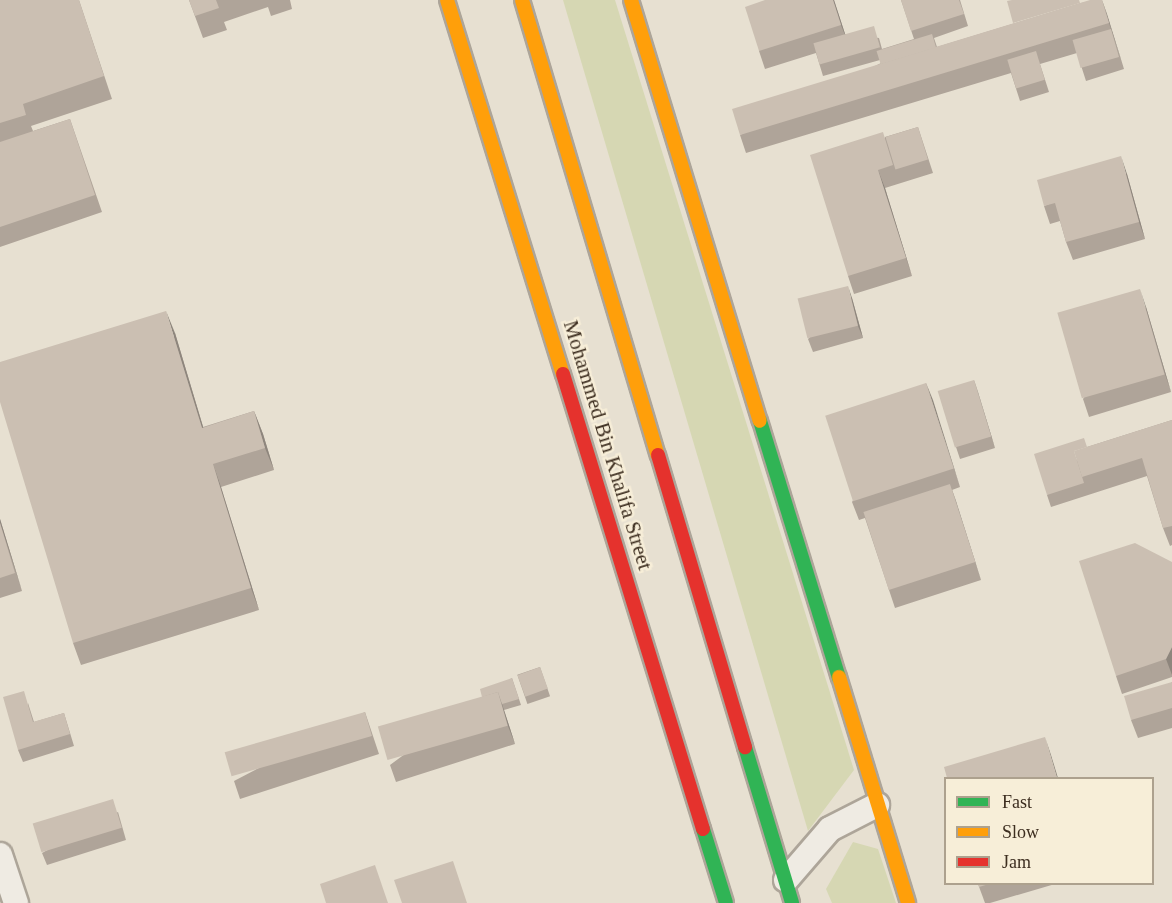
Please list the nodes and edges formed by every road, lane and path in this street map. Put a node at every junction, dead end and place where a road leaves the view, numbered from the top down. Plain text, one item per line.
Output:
1 (447, 0) edge
2 (522, 0) edge
3 (631, 0) edge
4 (877, 805) junction
5 (0, 855) edge
6 (789, 892) edge
7 (16, 903) edge
8 (726, 903) edge
9 (908, 903) edge

1 - 8 main road, Mohammed Bin Khalifa Street
2 - 6 main road
3 - 4 main road
4 - 6 street
4 - 9 main road
5 - 7 street

